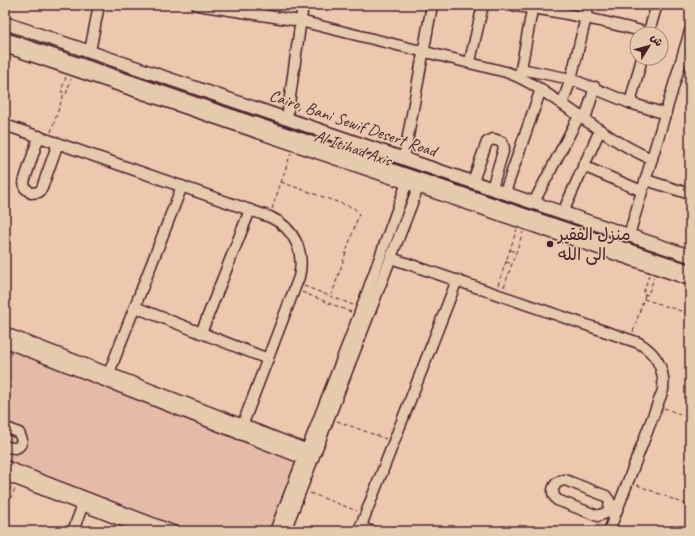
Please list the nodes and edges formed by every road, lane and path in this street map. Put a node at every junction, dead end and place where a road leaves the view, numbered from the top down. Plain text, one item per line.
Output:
1 (99, 5) edge
2 (197, 5) edge
3 (303, 5) edge
4 (432, 5) edge
5 (483, 5) edge
6 (507, 5) edge
7 (589, 5) edge
8 (657, 5) edge
9 (533, 6) edge
10 (223, 7) edge
11 (585, 17) junction
12 (300, 21) junction
13 (5, 22) edge
14 (651, 26) edge
15 (629, 28) edge
16 (690, 31) edge
17 (5, 38) edge
18 (5, 47) edge
19 (90, 52) junction
20 (424, 53) junction
21 (470, 61) junction
22 (640, 66) edge
23 (71, 70) junction
24 (520, 73) junction
25 (571, 79) junction
26 (595, 88) junction
27 (541, 89) junction
28 (64, 93) junction
29 (630, 103) junction
30 (562, 104) junction
31 (666, 114) junction
32 (287, 118) junction
33 (582, 118) junction
34 (5, 124) edge
35 (600, 130) junction
36 (48, 140) junction
37 (294, 145) junction
38 (652, 159) junction
39 (409, 160) junction
40 (427, 166) junction
41 (583, 166) junction
42 (409, 179) junction
43 (646, 180) junction
44 (473, 181) junction
45 (281, 182) junction
46 (420, 183) junction
47 (182, 186) junction
48 (492, 188) junction
49 (642, 191) junction
50 (505, 192) junction
51 (690, 194) edge
52 (534, 202) junction
53 (250, 210) junction
54 (563, 212) junction
55 (270, 217) junction
56 (523, 223) junction
57 (629, 236) junction
58 (510, 250) junction
59 (516, 252) junction
60 (690, 256) edge
61 (391, 258) junction
62 (506, 262) junction
63 (512, 264) junction
64 (654, 268) junction
65 (690, 270) edge
66 (457, 280) junction
67 (690, 280) edge
68 (296, 286) junction
69 (498, 294) junction
70 (645, 295) junction
71 (331, 297) junction
72 (644, 299) junction
73 (134, 307) junction
74 (360, 312) junction
75 (690, 314) edge
76 (5, 333) edge
77 (202, 333) junction
78 (630, 340) junction
79 (5, 342) edge
80 (268, 359) junction
81 (107, 377) junction
82 (658, 406) junction
83 (329, 418) junction
84 (690, 418) edge
85 (5, 427) edge
86 (241, 429) junction
87 (393, 442) junction
88 (5, 446) edge
89 (309, 456) junction
90 (5, 466) edge
91 (13, 478) edge
92 (629, 482) junction
93 (301, 490) junction
94 (7, 501) junction
95 (84, 501) junction
96 (690, 506) edge
97 (5, 507) edge
98 (613, 511) junction
99 (365, 514) junction
100 (147, 528) edge
101 (359, 529) edge
102 (73, 531) edge
103 (173, 531) edge
104 (275, 531) edge
105 (285, 531) edge
106 (371, 531) edge
107 (609, 531) edge

1 - 19 street
2 - 10 street
3 - 12 street
4 - 20 street
5 - 21 street
6 - 9 street
7 - 11 street
8 - 14 street
9 - 11 street
9 - 24 street
10 - 12 street
11 - 15 street
11 - 25 street
12 - 20 street
12 - 32 street
13 - 19 main road, Cairo, Bani Sewif Desert Road
16 - 31 street
17 - 42 street, Al Itihad Axis
18 - 23 street, Al Itihad Axis
19 - 32 main road, Cairo, Bani Sewif Desert Road
20 - 21 street
20 - 39 street
21 - 24 street
22 - 29 street
23 - 28 path
23 - 28 path
23 - 37 street, Al Itihad Axis
24 - 25 street
24 - 27 street
25 - 26 street
25 - 30 street
26 - 29 street
26 - 33 street
27 - 30 street
27 - 50 street
28 - 36 path
29 - 31 street
30 - 33 street
31 - 38 street
32 - 39 main road, Cairo, Bani Sewif Desert Road
33 - 35 street
33 - 52 street
34 - 36 street
35 - 38 street
35 - 41 street
36 - 47 street
37 - 42 street, Al Itihad Axis
37 - 45 path
38 - 43 street
39 - 40 main road, Cairo, Bani Sewif Desert Road
39 - 42 street
40 - 44 main road, Cairo, Bani Sewif Desert Road
40 - 46 street
41 - 49 street
41 - 54 street
42 - 46 street, Al Itihad Axis
42 - 74 street
43 - 49 street
43 - 51 street
44 - 48 main road, Cairo, Bani Sewif Desert Road
44 - 48 street
45 - 55 path
45 - 71 path
46 - 56 street, Al Itihad Axis
46 - 61 street
46 - 65 street, Al Itihad Axis
47 - 53 street
47 - 73 street
48 - 50 main road, Cairo, Bani Sewif Desert Road
49 - 57 street
50 - 52 main road, Cairo, Bani Sewif Desert Road
52 - 54 main road, Cairo, Bani Sewif Desert Road
53 - 55 street
53 - 77 street
54 - 57 main road, Cairo, Bani Sewif Desert Road
55 - 68 street
56 - 58 path
56 - 59 path
56 - 64 street, Al Itihad Axis
57 - 60 main road, Cairo, Bani Sewif Desert Road
58 - 59 path
58 - 62 path
59 - 63 path
61 - 66 street
61 - 83 street
62 - 63 path
62 - 69 path
63 - 69 path
64 - 67 street, Al Itihad Axis
64 - 70 path
64 - 70 path
66 - 69 street
66 - 87 street
68 - 71 path
68 - 74 path
68 - 80 street
69 - 78 street
70 - 72 path
71 - 74 path
72 - 75 path
72 - 78 path
73 - 77 street
73 - 81 street
74 - 89 street
76 - 81 street
77 - 80 street
78 - 82 street
79 - 81 street
80 - 86 street
81 - 86 street
82 - 84 path
82 - 92 street
83 - 87 path
83 - 89 street
85 - 88 street
86 - 89 street
87 - 99 street
89 - 93 street
89 - 104 street
90 - 95 street
91 - 94 path
91 - 94 path
91 - 95 street
92 - 96 path
92 - 98 street
93 - 99 path
93 - 105 street
94 - 97 path
95 - 100 street
95 - 102 street
98 - 98 street
98 - 107 street
99 - 101 street
100 - 103 street
101 - 106 street

